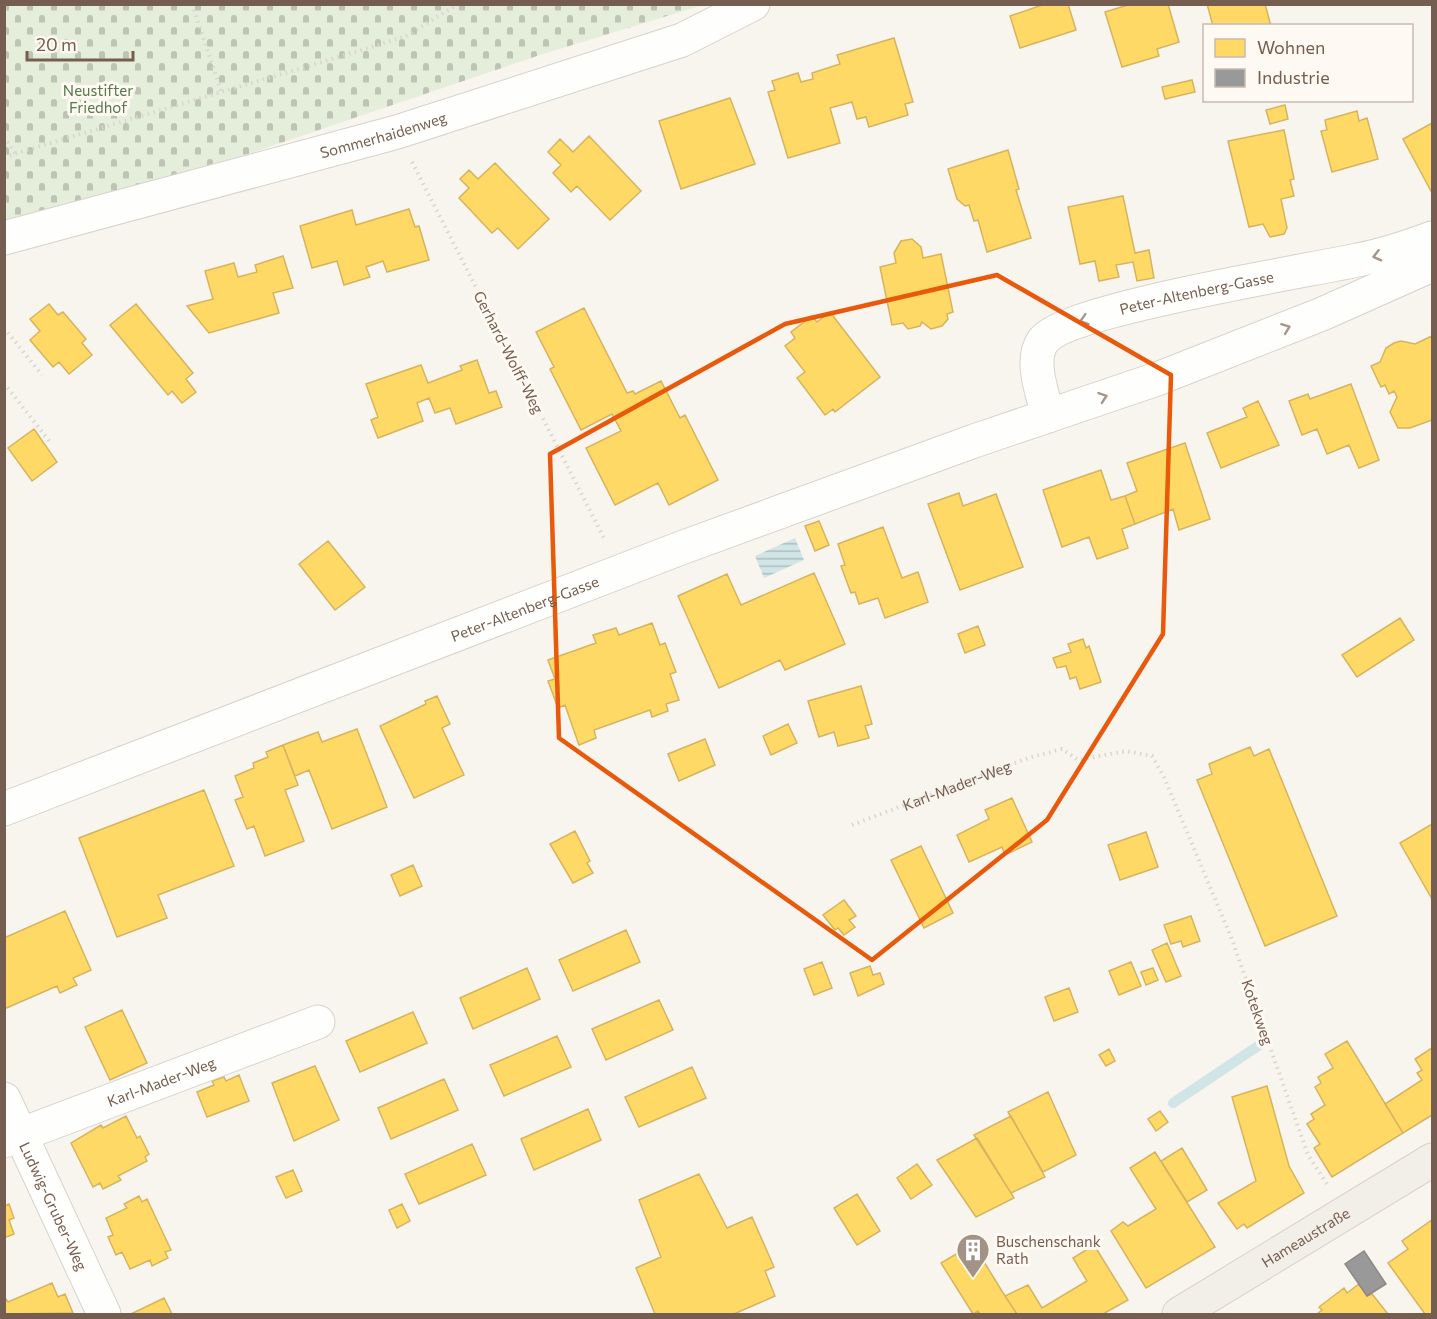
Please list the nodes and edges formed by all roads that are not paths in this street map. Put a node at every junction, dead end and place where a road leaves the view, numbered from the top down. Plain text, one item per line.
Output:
1 (753, 4) edge
2 (4, 238) edge
3 (1432, 238) edge
4 (1432, 265) edge
5 (1048, 416) junction
6 (4, 809) edge
7 (318, 1022) dead end
8 (4, 1099) edge
9 (13, 1138) edge
10 (1432, 1160) edge
11 (104, 1314) edge
12 (1179, 1314) edge

1 - 2 street, Sommerhaidenweg
3 -> 5 street, Peter-Altenberg-Gasse
5 -> 4 street, Peter-Altenberg-Gasse
5 - 6 street, Peter-Altenberg-Gasse
7 - 9 street, Karl-Mader-Weg
8 - 9 street, Ludwig-Gruber-Weg
9 - 11 street, Ludwig-Gruber-Weg
10 - 12 main road, Hameaustraße

